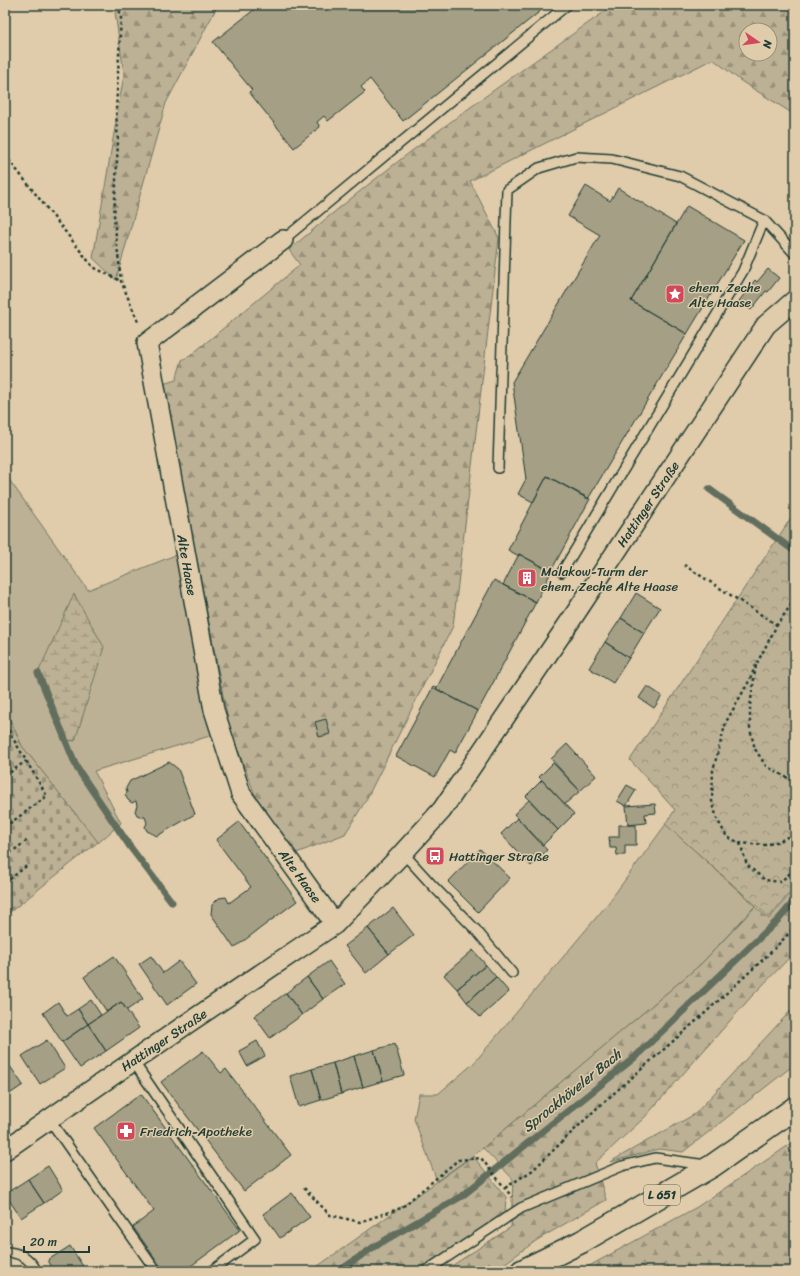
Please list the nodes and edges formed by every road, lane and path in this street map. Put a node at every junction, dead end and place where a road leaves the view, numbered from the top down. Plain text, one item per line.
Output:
1 (118, 5) edge
2 (567, 5) edge
3 (5, 156) edge
4 (764, 220) junction
5 (283, 240) joint
6 (795, 254) edge
7 (121, 281) junction
8 (795, 300) edge
9 (147, 344) junction
10 (498, 468) dead end
11 (684, 565) dead end
12 (562, 572) dead end
13 (795, 599) edge
14 (777, 625) junction
15 (756, 665) junction
16 (5, 725) edge
17 (6, 731) edge
18 (26, 760) junction
19 (5, 776) edge
20 (795, 782) edge
21 (5, 827) edge
22 (795, 831) edge
23 (29, 839) dead end
24 (740, 843) junction
25 (403, 853) junction
26 (5, 857) edge
27 (30, 864) dead end
28 (795, 869) edge
29 (5, 883) edge
30 (335, 924) junction
31 (795, 926) edge
32 (512, 973) dead end
33 (133, 1061) junction
34 (795, 1108) edge
35 (49, 1119) junction
36 (5, 1150) edge
37 (712, 1166) junction
38 (500, 1181) dead end
39 (304, 1188) dead end
40 (505, 1188) dead end
41 (5, 1254) edge
42 (37, 1271) edge
43 (156, 1271) edge
44 (212, 1271) edge
45 (426, 1271) edge
46 (522, 1271) edge

1 - 7 path
2 - 5 lane
3 - 7 path
4 - 6 lane
4 - 10 lane
4 - 12 lane
5 - 9 street
7 - 9 path
8 - 25 street, Hattinger Straße
9 - 30 street, Alte Haase
11 - 14 path
13 - 14 path
14 - 15 path
15 - 20 path
15 - 24 path
16 - 17 path
17 - 18 path
18 - 19 path
18 - 21 path
22 - 24 path
23 - 26 path
24 - 28 path
25 - 30 street, Hattinger Straße
25 - 32 lane
27 - 29 path
30 - 33 street, Hattinger Straße
31 - 40 path
33 - 35 street, Hattinger Straße
33 - 44 lane
34 - 37 main road, L 651
35 - 36 street, Hattinger Straße
35 - 43 lane
37 - 45 lane
37 - 46 main road, L 651
38 - 39 path
41 - 42 lane

